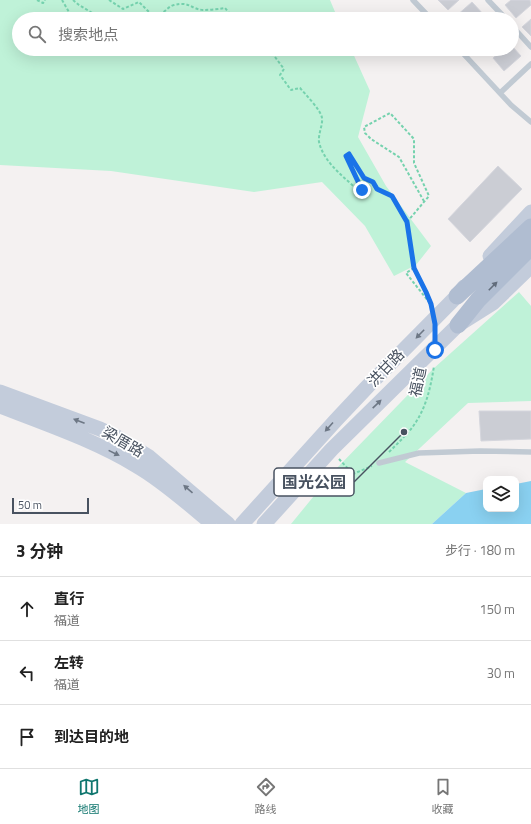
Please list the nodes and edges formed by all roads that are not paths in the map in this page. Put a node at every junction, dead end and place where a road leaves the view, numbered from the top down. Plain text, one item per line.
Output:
1 (413, 0) edge
2 (488, 0) edge
3 (424, 12) edge
4 (499, 12) edge
5 (519, 34) edge
6 (531, 47) edge
7 (466, 56) edge
8 (531, 64) edge
9 (500, 93) junction
10 (531, 122) edge
11 (531, 212) edge
12 (531, 227) edge
13 (531, 247) edge
14 (531, 266) edge
15 (457, 296) junction
16 (458, 325) junction
17 (0, 392) edge
18 (0, 406) edge
19 (531, 452) edge
20 (379, 463) road end
21 (212, 524) edge
22 (228, 524) edge
23 (242, 524) edge
24 (264, 524) edge

1 - 3 lane
2 - 4 lane
5 - 6 lane
7 - 9 lane
8 - 9 lane
9 - 10 lane
11 - 15 main road, 洪甘路
12 - 15 main road
16 -> 13 main road
14 - 16 main road, 洪甘路
15 -> 23 main road, 洪甘路
24 -> 16 main road, 洪甘路
22 -> 17 main road, 梁厝路
18 -> 21 main road, 梁厝路
19 - 20 lane

